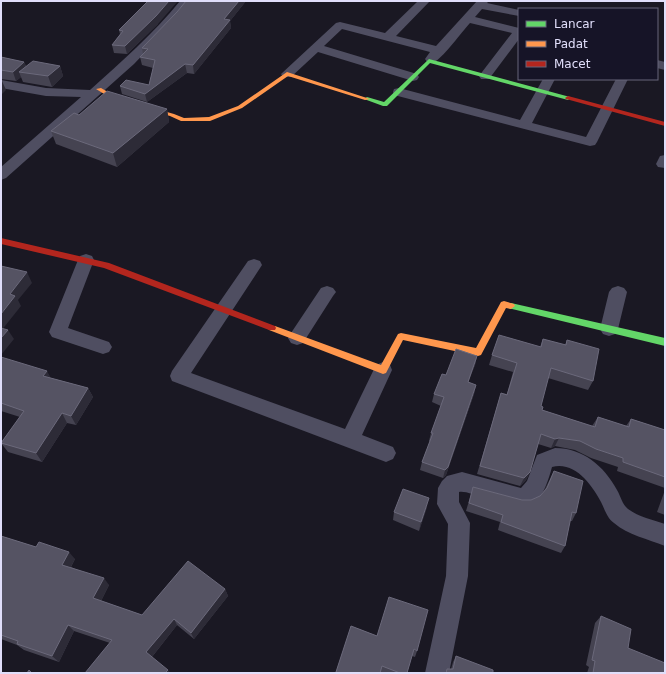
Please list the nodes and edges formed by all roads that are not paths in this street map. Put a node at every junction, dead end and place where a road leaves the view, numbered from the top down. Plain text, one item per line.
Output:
1 (186, 1) edge
2 (424, 1) edge
3 (482, 3) edge
4 (518, 13) edge
5 (468, 19) junction
6 (518, 31) edge
7 (518, 32) edge
8 (388, 37) junction
9 (316, 48) junction
10 (439, 50) junction
11 (429, 61) junction
12 (287, 74) junction
13 (485, 76) junction
14 (413, 77) junction
15 (548, 80) edge
16 (621, 80) edge
17 (1, 84) edge
18 (541, 91) junction
19 (97, 92) junction
20 (399, 92) junction
21 (607, 108) junction
22 (665, 124) edge
23 (524, 125) junction
24 (665, 159) edge
25 (665, 164) edge
26 (1, 175) edge
27 (1, 241) edge
28 (86, 260) junction
29 (254, 265) dead end
30 (327, 292) dead end
31 (618, 292) dead end
32 (224, 310) junction
33 (609, 329) junction
34 (297, 338) junction
35 (665, 342) edge
36 (103, 347) dead end
37 (383, 370) junction
38 (350, 440) junction
39 (386, 453) dead end
40 (665, 535) edge
41 (437, 673) edge

1 - 19 street
2 - 8 street
3 - 4 street
3 - 5 street
5 - 6 street
5 - 10 street
7 - 13 street
8 - 9 street
8 - 10 street
9 - 12 street
9 - 14 street
10 - 11 street
11 - 13 street
11 - 14 street
12 - 19 street
12 - 20 street
13 - 18 street
14 - 20 street
15 - 18 street
16 - 21 street
17 - 19 street
18 - 21 street
18 - 23 street
19 - 26 street
20 - 23 street
21 - 22 street
21 - 23 street
24 - 25 street
27 - 28 street
28 - 32 street
28 - 36 street
29 - 32 street
30 - 34 street
31 - 33 street
32 - 34 street
32 - 38 street
33 - 35 street
33 - 37 street
34 - 37 street
37 - 38 street
38 - 39 street
40 - 41 street

